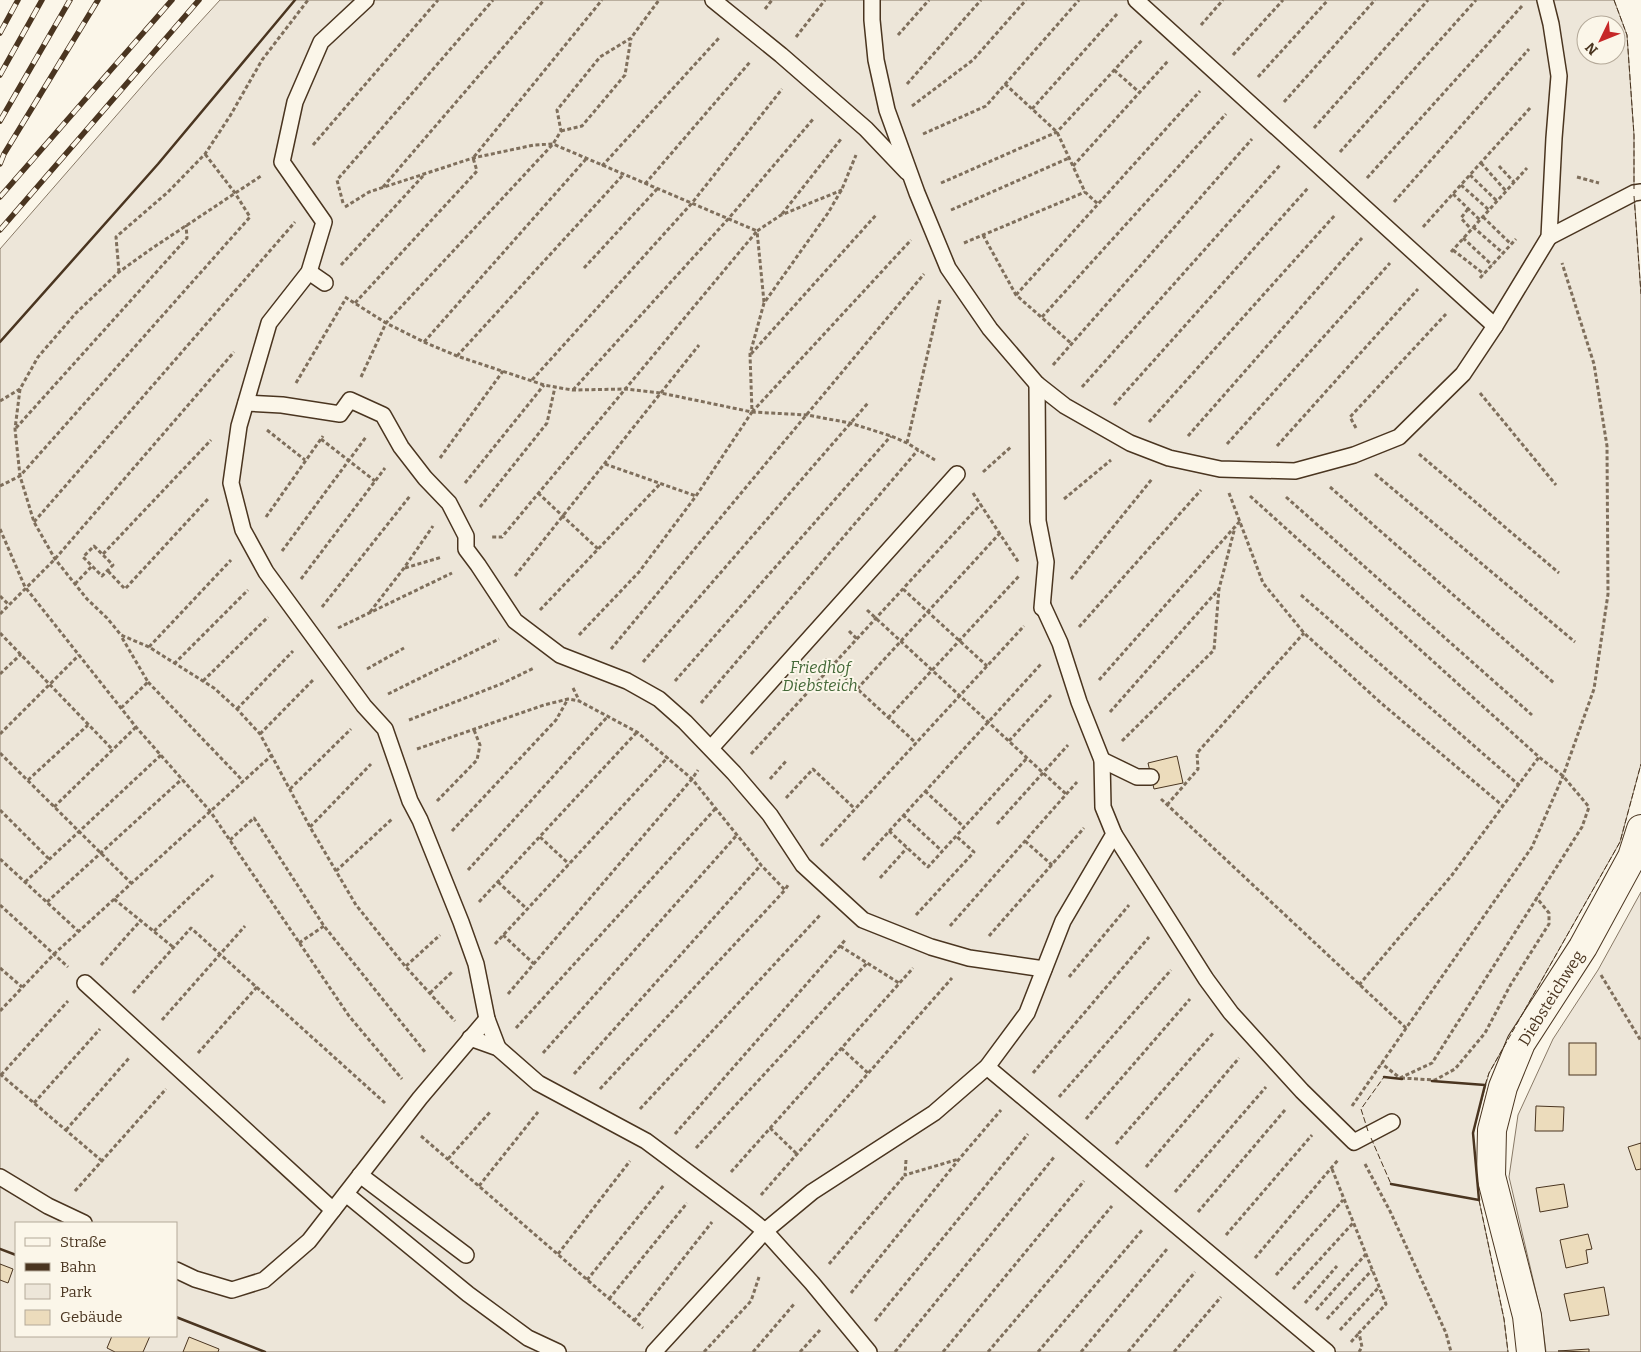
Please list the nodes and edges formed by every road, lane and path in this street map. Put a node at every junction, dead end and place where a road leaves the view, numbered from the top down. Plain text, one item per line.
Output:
1 (308, 0) edge
2 (366, 0) edge
3 (438, 0) edge
4 (493, 0) edge
5 (544, 0) edge
6 (602, 0) edge
7 (659, 0) edge
8 (712, 0) edge
9 (825, 0) edge
10 (872, 0) edge
11 (929, 0) edge
12 (981, 0) edge
13 (1026, 0) edge
14 (1079, 0) edge
15 (1223, 0) edge
16 (1283, 0) edge
17 (1328, 0) edge
18 (1374, 0) edge
19 (1428, 0) edge
20 (1476, 0) edge
21 (1527, 0) edge
22 (1545, 0) edge
23 (1130, 4) edge
24 (737, 19) junction
25 (1159, 21) junction
26 (1551, 24) junction
27 (632, 38) junction
28 (767, 43) junction
29 (1184, 43) junction
30 (781, 54) junction
31 (876, 60) junction
32 (798, 69) junction
33 (1114, 70) junction
34 (1217, 73) junction
35 (1559, 76) junction
36 (909, 82) dead end
37 (1005, 84) junction
38 (1139, 92) junction
39 (1242, 96) junction
40 (830, 99) junction
41 (1032, 109) junction
42 (1269, 120) junction
43 (892, 122) junction
44 (861, 125) junction
45 (561, 131) junction
46 (1057, 132) junction
47 (1554, 138) junction
48 (553, 144) junction
49 (900, 144) junction
50 (1298, 146) junction
51 (205, 154) junction
52 (473, 158) junction
53 (1069, 158) junction
54 (586, 159) junction
55 (1480, 163) junction
56 (602, 166) junction
57 (1073, 166) junction
58 (1499, 166) dead end
59 (286, 167) junction
60 (1324, 170) junction
61 (1552, 170) junction
62 (424, 175) junction
63 (623, 175) junction
64 (1470, 175) junction
65 (1514, 182) junction
66 (645, 184) junction
67 (1461, 185) junction
68 (915, 186) junction
69 (383, 188) junction
70 (657, 189) junction
71 (842, 189) junction
72 (1506, 190) junction
73 (235, 192) junction
74 (1085, 192) junction
75 (1637, 192) edge
76 (1453, 194) junction
77 (1352, 196) junction
78 (1497, 201) junction
79 (311, 203) junction
80 (692, 203) junction
81 (1098, 204) junction
82 (1468, 209) junction
83 (1489, 210) junction
84 (781, 215) junction
85 (876, 215) dead end
86 (729, 218) junction
87 (1481, 218) junction
88 (928, 220) junction
89 (1378, 220) junction
90 (186, 225) junction
91 (1472, 228) junction
92 (757, 231) junction
93 (983, 235) junction
94 (1549, 237) junction
95 (1464, 238) junction
96 (1511, 244) dead end
97 (1407, 245) junction
98 (1453, 250) junction
99 (942, 253) junction
100 (1503, 253) dead end
101 (1492, 265) dead end
102 (584, 268) dead end
103 (948, 268) junction
104 (1434, 270) junction
105 (118, 272) junction
106 (309, 272) junction
107 (1484, 274) dead end
108 (325, 283) junction
109 (1016, 294) junction
110 (355, 303) junction
111 (764, 303) junction
112 (1042, 317) junction
113 (269, 323) junction
114 (386, 323) junction
115 (1495, 326) junction
116 (424, 342) junction
117 (1072, 344) junction
118 (699, 345) dead end
119 (750, 354) junction
120 (457, 356) junction
121 (502, 371) junction
122 (1463, 374) junction
123 (532, 381) junction
124 (1036, 384) junction
125 (544, 385) junction
126 (555, 387) junction
127 (20, 389) junction
128 (625, 389) junction
129 (572, 390) junction
130 (661, 393) junction
131 (350, 400) junction
132 (0, 401) edge
133 (246, 403) junction
134 (868, 403) dead end
135 (1065, 406) junction
136 (752, 412) junction
137 (340, 414) junction
138 (383, 415) junction
139 (807, 415) junction
140 (850, 423) junction
141 (1037, 424) junction
142 (1096, 424) junction
143 (15, 429) junction
144 (266, 430) dead end
145 (891, 436) junction
146 (1399, 437) junction
147 (212, 439) dead end
148 (321, 439) junction
149 (907, 443) junction
150 (1130, 444) junction
151 (401, 447) junction
152 (918, 450) junction
153 (1354, 455) junction
154 (1169, 458) junction
155 (306, 460) junction
156 (348, 460) junction
157 (604, 464) junction
158 (1307, 467) junction
159 (1220, 469) junction
160 (1255, 470) junction
161 (233, 472) junction
162 (957, 474) junction
163 (20, 476) junction
164 (425, 478) junction
165 (376, 481) junction
166 (1556, 485) dead end
167 (0, 486) edge
168 (538, 493) junction
169 (696, 496) junction
170 (449, 503) junction
171 (981, 504) junction
172 (563, 516) junction
173 (1038, 521) junction
174 (34, 522) junction
175 (1240, 522) junction
176 (1234, 527) junction
177 (463, 528) junction
178 (0, 529) edge
179 (1000, 533) junction
180 (502, 537) dead end
181 (249, 541) junction
182 (598, 549) dead end
183 (466, 550) junction
184 (103, 554) junction
185 (55, 559) junction
186 (476, 562) junction
187 (227, 564) dead end
188 (92, 566) junction
189 (404, 568) junction
190 (108, 570) junction
191 (266, 572) junction
192 (1559, 573) dead end
193 (75, 584) junction
194 (25, 587) junction
195 (903, 589) junction
196 (1219, 589) junction
197 (849, 594) junction
198 (1301, 595) dead end
199 (0, 596) edge
200 (242, 596) dead end
201 (499, 596) junction
202 (285, 600) junction
203 (9, 605) junction
204 (1043, 608) junction
205 (370, 612) junction
206 (928, 612) junction
207 (0, 614) edge
208 (876, 618) junction
209 (0, 633) edge
210 (311, 633) junction
211 (1304, 633) junction
212 (120, 635) junction
213 (901, 641) junction
214 (959, 641) junction
215 (806, 642) junction
216 (1575, 642) dead end
217 (1060, 645) junction
218 (149, 648) junction
219 (404, 648) dead end
220 (21, 654) junction
221 (78, 655) junction
222 (560, 655) junction
223 (332, 661) junction
224 (174, 664) junction
225 (832, 666) junction
226 (986, 666) junction
227 (595, 668) junction
228 (932, 670) junction
229 (0, 674) edge
230 (1070, 674) junction
231 (346, 680) junction
232 (627, 681) junction
233 (148, 682) junction
234 (203, 682) junction
235 (1554, 683) dead end
236 (49, 684) junction
237 (857, 689) junction
238 (960, 696) junction
239 (568, 699) junction
240 (659, 699) junction
241 (1079, 702) junction
242 (121, 708) junction
243 (237, 708) junction
244 (369, 710) junction
245 (1532, 715) dead end
246 (608, 716) junction
247 (888, 718) junction
248 (685, 722) junction
249 (988, 722) junction
250 (88, 725) junction
251 (136, 727) junction
252 (1089, 728) junction
253 (385, 729) junction
254 (474, 729) junction
255 (637, 732) junction
256 (0, 734) edge
257 (260, 734) junction
258 (1009, 741) junction
259 (916, 743) junction
260 (711, 748) junction
261 (113, 750) junction
262 (393, 751) junction
263 (0, 753) edge
264 (272, 755) junction
265 (161, 756) junction
266 (668, 757) junction
267 (1539, 757) junction
268 (1027, 758) junction
269 (1102, 758) junction
270 (734, 773) junction
271 (1043, 773) junction
272 (1563, 776) junction
273 (1144, 777) joint
274 (182, 779) junction
275 (692, 779) junction
276 (28, 780) junction
277 (243, 781) junction
278 (1519, 784) junction
279 (290, 789) junction
280 (925, 791) junction
281 (1066, 794) junction
282 (410, 801) junction
283 (1167, 804) junction
284 (1503, 806) junction
285 (54, 807) junction
286 (1103, 807) junction
287 (716, 808) junction
288 (855, 809) junction
289 (0, 810) edge
290 (210, 811) junction
291 (770, 815) junction
292 (903, 815) junction
293 (420, 820) junction
294 (997, 824) dead end
295 (310, 827) junction
296 (964, 827) junction
297 (1641, 829) edge
298 (79, 831) junction
299 (889, 831) junction
300 (1114, 834) junction
301 (737, 835) junction
302 (956, 836) junction
303 (540, 837) junction
304 (230, 840) junction
305 (1025, 841) junction
306 (907, 848) junction
307 (433, 851) junction
308 (942, 851) junction
309 (101, 853) junction
310 (0, 859) edge
311 (49, 859) junction
312 (863, 860) dead end
313 (569, 864) junction
314 (761, 865) junction
315 (803, 865) junction
316 (1052, 865) junction
317 (336, 871) junction
318 (212, 875) dead end
319 (880, 878) dead end
320 (25, 882) junction
321 (498, 882) junction
322 (131, 883) junction
323 (785, 890) junction
324 (449, 891) junction
325 (836, 897) junction
326 (1536, 897) junction
327 (114, 899) junction
328 (47, 902) junction
329 (1131, 902) dead end
330 (0, 905) edge
331 (527, 909) junction
332 (460, 920) junction
333 (863, 920) junction
334 (324, 926) junction
335 (191, 928) dead end
336 (1155, 930) dead end
337 (154, 931) junction
338 (78, 932) junction
339 (898, 934) junction
340 (503, 935) junction
341 (299, 944) junction
342 (840, 946) junction
343 (931, 947) junction
344 (1583, 947) junction
345 (174, 948) dead end
346 (54, 954) junction
347 (970, 958) junction
348 (867, 963) junction
349 (476, 964) junction
350 (534, 964) junction
351 (406, 966) junction
352 (0, 968) edge
353 (1044, 969) junction
354 (1172, 969) dead end
355 (84, 983) joint
356 (899, 983) junction
357 (1359, 984) junction
358 (22, 987) junction
359 (257, 988) junction
360 (1192, 996) dead end
361 (0, 1011) edge
362 (488, 1019) junction
363 (1406, 1028) junction
364 (1215, 1031) dead end
365 (470, 1038) junction
366 (1641, 1041) edge
367 (498, 1048) junction
368 (841, 1048) junction
369 (1381, 1063) junction
370 (987, 1067) junction
371 (182, 1071) junction
372 (441, 1072) junction
373 (525, 1072) junction
374 (868, 1073) junction
375 (0, 1074) edge
376 (1400, 1078) junction
377 (555, 1092) junction
378 (1016, 1092) junction
379 (420, 1098) junction
380 (583, 1108) junction
381 (490, 1112) dead end
382 (1043, 1115) junction
383 (404, 1120) junction
384 (1392, 1122) dead end
385 (1337, 1127) junction
386 (623, 1128) junction
387 (770, 1128) junction
388 (906, 1131) junction
389 (1070, 1137) junction
390 (646, 1141) junction
391 (1354, 1142) junction
392 (660, 1151) junction
393 (797, 1154) junction
394 (960, 1158) junction
395 (448, 1159) junction
396 (102, 1160) junction
397 (1100, 1162) junction
398 (680, 1166) junction
399 (1332, 1169) junction
400 (360, 1175) junction
401 (905, 1175) junction
402 (0, 1177) edge
403 (479, 1186) junction
404 (709, 1188) junction
405 (346, 1194) junction
406 (1344, 1200) junction
407 (728, 1202) junction
408 (58, 1210) junction
409 (333, 1210) junction
410 (744, 1214) junction
411 (82, 1222) edge
412 (1353, 1224) junction
413 (765, 1231) junction
414 (781, 1248) junction
415 (558, 1254) junction
416 (1366, 1254) junction
417 (466, 1255) dead end
418 (1337, 1266) dead end
419 (1372, 1270) junction
420 (178, 1271) edge
421 (1238, 1278) junction
422 (587, 1280) junction
423 (812, 1283) junction
424 (1379, 1287) junction
425 (1258, 1294) junction
426 (609, 1299) junction
427 (1275, 1308) junction
428 (836, 1312) junction
429 (634, 1320) junction
430 (1299, 1329) junction
431 (864, 1346) edge
432 (658, 1348) edge
433 (1325, 1350) edge
434 (558, 1352) edge
435 (704, 1352) edge
436 (753, 1352) edge
437 (895, 1352) edge
438 (943, 1352) edge
439 (1174, 1352) edge
440 (1359, 1352) edge
441 (1452, 1352) edge
442 (1531, 1352) edge

1 - 51 path
2 - 59 lane
3 - 59 path
4 - 69 path
5 - 69 path
6 - 52 path
7 - 27 path
8 - 24 lane
9 - 30 path
10 - 31 lane
11 - 31 path
12 - 36 path
13 - 43 path
14 - 37 path
15 - 29 path
16 - 34 path
17 - 39 path
18 - 42 path
19 - 50 path
20 - 60 path
21 - 77 path
22 - 26 lane
23 - 25 lane
23 - 41 path
24 - 28 lane
24 - 56 path
25 - 29 lane
25 - 33 path
26 - 35 lane
26 - 89 path
27 - 45 path
27 - 45 path
28 - 30 lane
28 - 66 path
29 - 34 lane
29 - 38 path
30 - 32 lane
31 - 43 lane
32 - 40 lane
32 - 80 path
33 - 38 path
33 - 46 path
34 - 39 lane
34 - 81 path
35 - 47 lane
35 - 55 path
37 - 41 path
37 - 49 path
38 - 57 path
39 - 42 lane
39 - 112 path
40 - 44 lane
40 - 86 path
41 - 46 path
42 - 50 lane
42 - 117 path
43 - 49 lane
44 - 68 lane
44 - 71 path
44 - 84 path
45 - 48 path
46 - 53 path
46 - 68 path
47 - 61 lane
47 - 65 path
48 - 52 path
48 - 54 path
48 - 114 path
49 - 68 lane
50 - 60 lane
50 - 135 path
51 - 73 path
51 - 105 path
52 - 62 path
52 - 110 path
53 - 57 path
53 - 88 path
54 - 56 path
54 - 116 path
55 - 64 path
55 - 72 path
56 - 63 path
57 - 74 path
58 - 65 path
59 - 73 path
59 - 79 lane
60 - 77 lane
60 - 142 path
61 - 75 path
61 - 94 lane
62 - 69 path
62 - 108 path
63 - 66 path
63 - 120 path
64 - 67 path
64 - 78 path
65 - 72 path
66 - 70 path
67 - 76 path
67 - 83 path
68 - 88 lane
70 - 80 path
70 - 102 path
71 - 84 path
71 - 111 path
72 - 78 path
73 - 90 path
73 - 163 path
74 - 81 path
74 - 93 path
75 - 94 lane
76 - 82 path
76 - 97 path
77 - 89 lane
77 - 150 path
78 - 83 path
79 - 106 lane
79 - 174 path
80 - 86 path
80 - 123 path
81 - 109 path
82 - 87 path
82 - 91 path
83 - 87 path
84 - 92 path
85 - 119 path
86 - 92 path
86 - 129 path
87 - 91 path
87 - 96 path
88 - 99 lane
88 - 136 path
89 - 97 lane
89 - 154 path
90 - 105 path
90 - 143 path
91 - 95 path
91 - 100 path
92 - 111 path
92 - 128 path
93 - 99 path
93 - 109 path
94 - 115 lane
94 - 272 path
95 - 98 path
95 - 101 path
97 - 104 lane
97 - 159 path
98 - 104 path
98 - 107 path
99 - 103 lane
99 - 139 path
103 - 124 lane
103 - 149 path
104 - 115 lane
104 - 160 path
105 - 127 path
106 - 108 lane
106 - 113 lane
108 - 110 path
109 - 112 path
110 - 114 path
111 - 119 path
112 - 117 path
113 - 133 lane
113 - 185 path
114 - 116 path
114 - 131 path
115 - 122 lane
116 - 120 path
117 - 124 path
118 - 130 path
119 - 136 path
120 - 121 path
121 - 123 path
121 - 164 path
122 - 146 lane
122 - 166 path
123 - 125 path
124 - 135 lane
124 - 141 lane
125 - 126 path
125 - 170 path
126 - 129 path
126 - 177 path
127 - 132 path
127 - 143 path
128 - 129 path
128 - 130 path
128 - 168 path
130 - 136 path
130 - 157 path
131 - 137 lane
131 - 138 lane
133 - 137 lane
133 - 161 lane
134 - 140 path
135 - 142 lane
136 - 139 path
136 - 169 path
137 - 148 path
138 - 151 lane
138 - 156 path
139 - 140 path
139 - 227 path
140 - 145 path
140 - 232 path
141 - 162 path
141 - 173 lane
142 - 150 lane
143 - 163 path
144 - 155 path
145 - 149 path
145 - 240 path
146 - 153 lane
146 - 192 path
147 - 184 path
148 - 155 path
148 - 156 path
149 - 152 path
150 - 154 lane
150 - 173 path
151 - 164 lane
151 - 165 path
152 - 162 path
152 - 248 path
153 - 158 lane
153 - 216 path
154 - 159 lane
154 - 204 path
155 - 181 path
156 - 165 path
156 - 191 path
157 - 169 path
157 - 172 path
158 - 160 lane
158 - 235 path
159 - 160 lane
159 - 175 path
159 - 217 path
159 - 267 path
160 - 245 path
161 - 181 lane
161 - 190 path
162 - 171 path
162 - 197 lane
163 - 167 path
163 - 174 path
164 - 170 lane
164 - 210 path
165 - 202 path
168 - 172 path
168 - 180 path
169 - 222 path
170 - 177 lane
170 - 189 path
171 - 179 path
171 - 195 path
172 - 182 path
172 - 201 path
173 - 204 lane
174 - 185 path
175 - 176 path
175 - 211 path
176 - 196 path
176 - 241 path
177 - 183 lane
178 - 194 path
179 - 206 path
179 - 214 path
181 - 191 lane
183 - 186 lane
183 - 189 path
184 - 188 path
184 - 190 path
185 - 193 path
185 - 194 path
186 - 201 lane
186 - 205 path
187 - 218 path
188 - 190 path
188 - 193 path
189 - 205 path
191 - 202 lane
193 - 212 path
194 - 203 path
194 - 221 path
195 - 206 path
195 - 208 path
196 - 252 path
196 - 269 path
197 - 208 path
197 - 215 lane
198 - 278 path
199 - 203 path
200 - 224 path
201 - 222 lane
202 - 210 lane
202 - 234 path
203 - 207 path
204 - 217 lane
204 - 226 path
205 - 210 path
206 - 213 path
206 - 214 path
208 - 213 path
208 - 225 path
209 - 220 path
210 - 223 lane
210 - 243 path
211 - 283 path
211 - 284 path
212 - 218 path
212 - 233 path
213 - 228 path
213 - 237 path
214 - 226 path
214 - 228 path
215 - 225 path
215 - 260 lane
217 - 230 lane
217 - 249 path
218 - 224 path
219 - 231 path
220 - 229 path
220 - 236 path
221 - 236 path
221 - 242 path
222 - 227 lane
222 - 253 path
223 - 231 lane
223 - 257 path
224 - 234 path
225 - 237 path
225 - 270 path
226 - 238 path
227 - 232 lane
228 - 238 path
228 - 247 path
230 - 241 lane
230 - 258 path
231 - 244 lane
232 - 240 lane
233 - 242 path
233 - 277 path
234 - 243 path
236 - 250 path
236 - 256 path
237 - 247 path
238 - 249 path
238 - 259 path
239 - 246 path
239 - 254 path
239 - 307 path
240 - 248 lane
241 - 252 lane
242 - 251 path
243 - 257 path
244 - 253 lane
244 - 279 path
246 - 255 path
246 - 324 path
247 - 259 path
248 - 260 lane
249 - 258 path
249 - 280 path
250 - 261 path
250 - 276 path
251 - 261 path
251 - 265 path
252 - 269 lane
252 - 271 path
253 - 262 lane
254 - 262 path
254 - 293 path
255 - 266 path
255 - 303 path
257 - 264 path
258 - 268 path
259 - 288 path
260 - 270 lane
261 - 285 path
262 - 282 lane
262 - 295 path
263 - 276 path
264 - 277 path
264 - 279 path
265 - 274 path
265 - 298 path
266 - 275 path
266 - 313 path
267 - 272 path
267 - 278 path
268 - 271 path
268 - 296 path
269 - 273 lane
269 - 281 path
269 - 286 lane
270 - 291 lane
271 - 281 path
271 - 294 path
272 - 326 path
272 - 363 path
273 - 283 path
274 - 290 path
274 - 309 path
275 - 287 path
275 - 350 path
276 - 285 path
277 - 290 path
278 - 284 path
279 - 295 path
280 - 292 path
280 - 296 path
281 - 305 path
282 - 293 lane
282 - 317 path
283 - 357 path
284 - 357 path
285 - 298 path
286 - 300 lane
286 - 316 path
287 - 301 path
287 - 367 path
288 - 291 path
288 - 315 path
289 - 311 path
290 - 304 path
290 - 322 path
291 - 315 lane
292 - 299 path
292 - 308 path
293 - 307 lane
295 - 317 path
296 - 302 path
297 - 344 street, Diebsteichweg
298 - 309 path
298 - 311 path
299 - 306 path
299 - 312 path
300 - 353 lane
300 - 385 lane
301 - 314 path
301 - 373 path
302 - 308 path
302 - 339 path
303 - 313 path
303 - 321 path
304 - 334 path
304 - 341 path
305 - 316 path
305 - 343 path
306 - 308 path
306 - 319 path
307 - 324 lane
309 - 322 path
309 - 328 path
310 - 320 path
311 - 320 path
313 - 331 path
314 - 323 path
314 - 377 path
315 - 323 path
315 - 325 lane
316 - 347 path
317 - 351 path
318 - 337 path
320 - 328 path
321 - 331 path
321 - 332 path
322 - 327 path
323 - 380 path
324 - 332 lane
325 - 333 lane
325 - 386 path
326 - 376 path
326 - 376 path
327 - 337 path
327 - 338 path
328 - 338 path
329 - 353 path
330 - 346 path
331 - 340 path
332 - 349 lane
332 - 351 path
333 - 339 lane
333 - 342 path
334 - 341 path
334 - 372 path
335 - 359 path
336 - 378 path
337 - 345 path
338 - 346 path
339 - 343 lane
340 - 349 path
340 - 350 path
341 - 379 path
342 - 348 path
342 - 392 path
343 - 347 lane
343 - 356 path
344 - 366 path
344 - 442 street, Diebsteichweg
346 - 355 path
346 - 358 path
347 - 353 lane
347 - 374 path
348 - 356 path
348 - 398 path
349 - 362 lane
350 - 362 path
351 - 365 path
352 - 358 path
353 - 370 lane
354 - 382 path
355 - 371 lane
356 - 368 path
357 - 363 path
358 - 361 path
359 - 371 path
359 - 383 path
360 - 389 path
362 - 365 lane
362 - 367 lane
363 - 369 path
364 - 397 path
365 - 367 lane
365 - 372 lane
367 - 373 lane
368 - 374 path
368 - 387 path
369 - 376 path
369 - 385 path
370 - 378 lane
370 - 388 lane
371 - 396 path
371 - 409 lane
372 - 379 lane
373 - 377 lane
374 - 393 path
375 - 396 path
377 - 380 lane
377 - 403 path
378 - 382 lane
378 - 394 path
379 - 383 lane
380 - 386 lane
381 - 395 path
382 - 389 lane
382 - 431 path
383 - 395 path
383 - 400 lane
384 - 391 lane
385 - 391 lane
386 - 390 lane
387 - 393 path
387 - 404 path
388 - 401 path
388 - 413 lane
389 - 397 lane
389 - 437 path
390 - 392 lane
390 - 415 path
391 - 399 path
391 - 441 path
392 - 398 lane
393 - 410 path
394 - 401 path
394 - 428 path
395 - 403 path
396 - 408 path
397 - 421 lane
397 - 438 path
398 - 404 lane
398 - 422 path
399 - 406 path
399 - 421 path
400 - 405 lane
400 - 417 lane
401 - 423 path
402 - 408 lane
403 - 415 path
404 - 407 lane
404 - 426 path
405 - 409 lane
405 - 434 lane
406 - 412 path
406 - 425 path
407 - 410 lane
407 - 429 path
408 - 411 lane
409 - 420 lane
410 - 413 lane
412 - 416 path
412 - 427 path
413 - 414 lane
413 - 432 lane
414 - 423 lane
414 - 435 path
415 - 422 path
416 - 419 path
416 - 430 path
418 - 430 path
419 - 424 path
419 - 430 path
421 - 425 lane
421 - 439 path
422 - 426 path
423 - 428 lane
423 - 436 path
424 - 433 path
424 - 440 path
425 - 427 lane
426 - 429 path
427 - 430 lane
428 - 431 lane
429 - 432 path
430 - 433 lane

